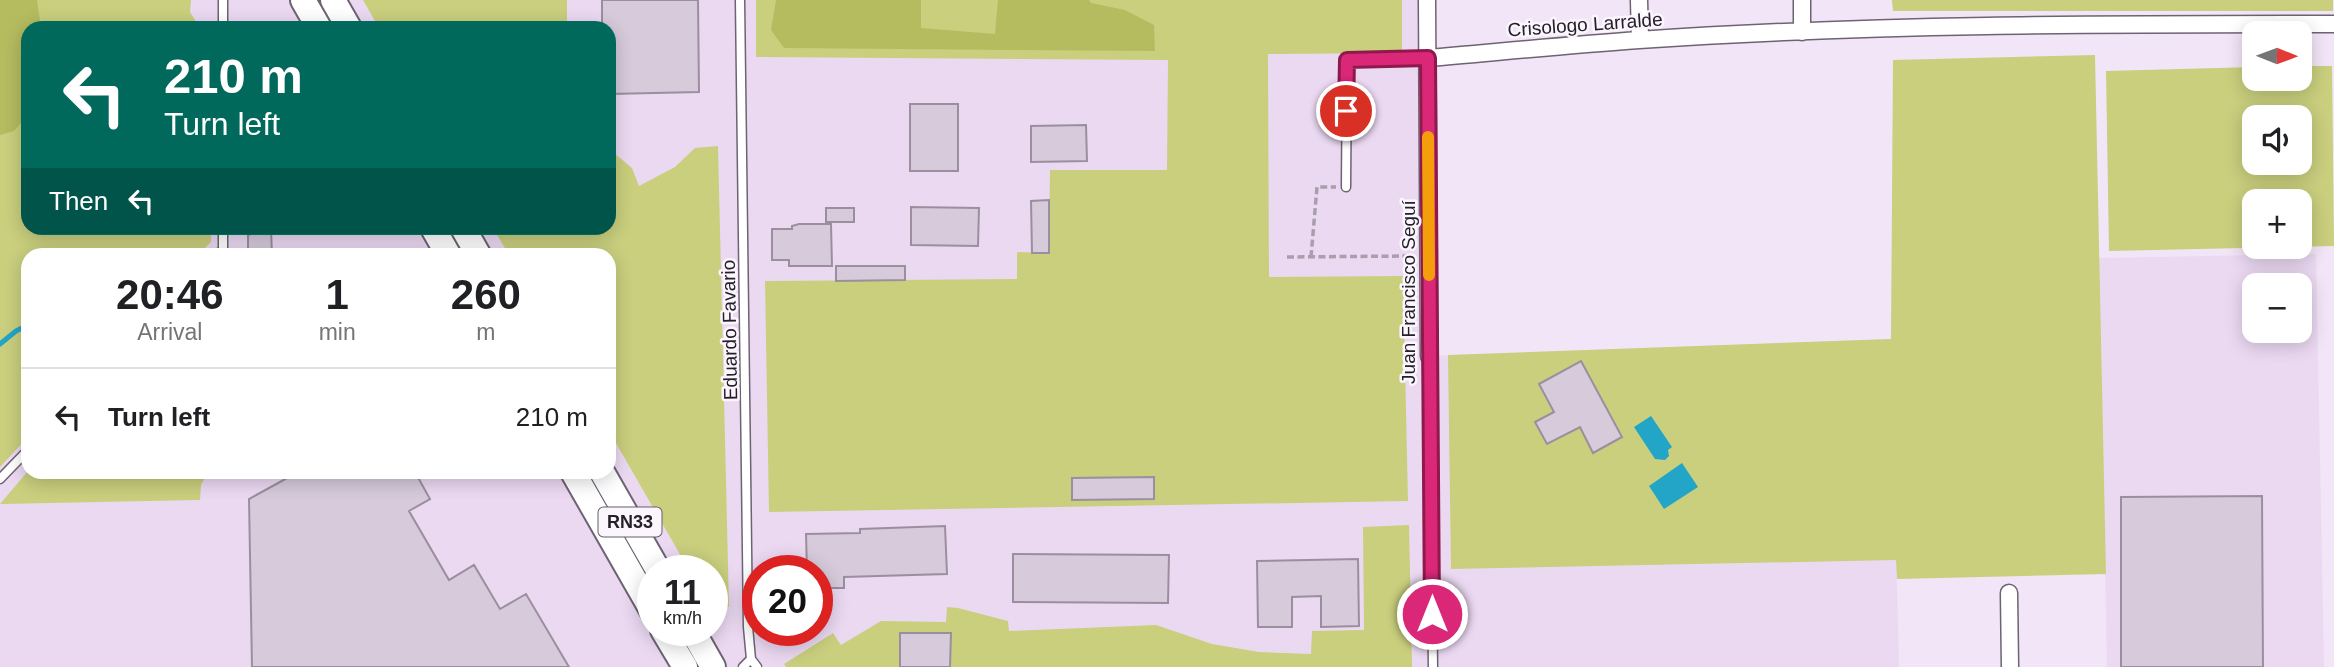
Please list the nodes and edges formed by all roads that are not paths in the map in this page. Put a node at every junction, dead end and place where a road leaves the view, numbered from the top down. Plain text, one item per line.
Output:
1 (223, 0) edge
2 (303, 0) edge
3 (334, 0) edge
4 (740, 0) edge
5 (1427, 0) edge
6 (1639, 0) edge
7 (1802, 0) edge
8 (223, 21) edge
9 (315, 21) edge
10 (345, 21) edge
11 (2334, 24) edge
12 (1802, 32) junction
13 (1640, 40) junction
14 (1428, 58) junction
15 (1346, 187) road end
16 (1429, 356) joint
17 (21, 457) edge
18 (0, 479) edge
19 (577, 479) edge
20 (606, 479) edge
21 (649, 555) edge
22 (637, 584) edge
23 (2010, 593) dead end
24 (673, 646) edge
25 (701, 646) edge
26 (751, 659) junction
27 (685, 667) edge
28 (713, 667) edge
29 (743, 667) edge
30 (757, 667) edge
31 (1433, 667) edge
32 (2010, 667) edge

1 - 8 lane
2 - 9 main road
3 - 10 main road
4 - 26 lane, Eduardo Favario
5 - 14 street, Juan Francisco Seguí
6 - 13 street
7 - 12 street
11 - 12 street, Crisologo Larralde
12 - 13 street, Crisologo Larralde
13 - 14 street, Crisologo Larralde
14 - 15 lane
14 - 16 street, Juan Francisco Seguí
16 - 31 lane, Juan Francisco Seguí
17 - 18 lane
19 - 22 main road, RN33
20 - 21 main road, RN33
23 - 32 street
24 - 27 main road
25 - 28 main road
26 - 29 lane
26 - 30 lane

